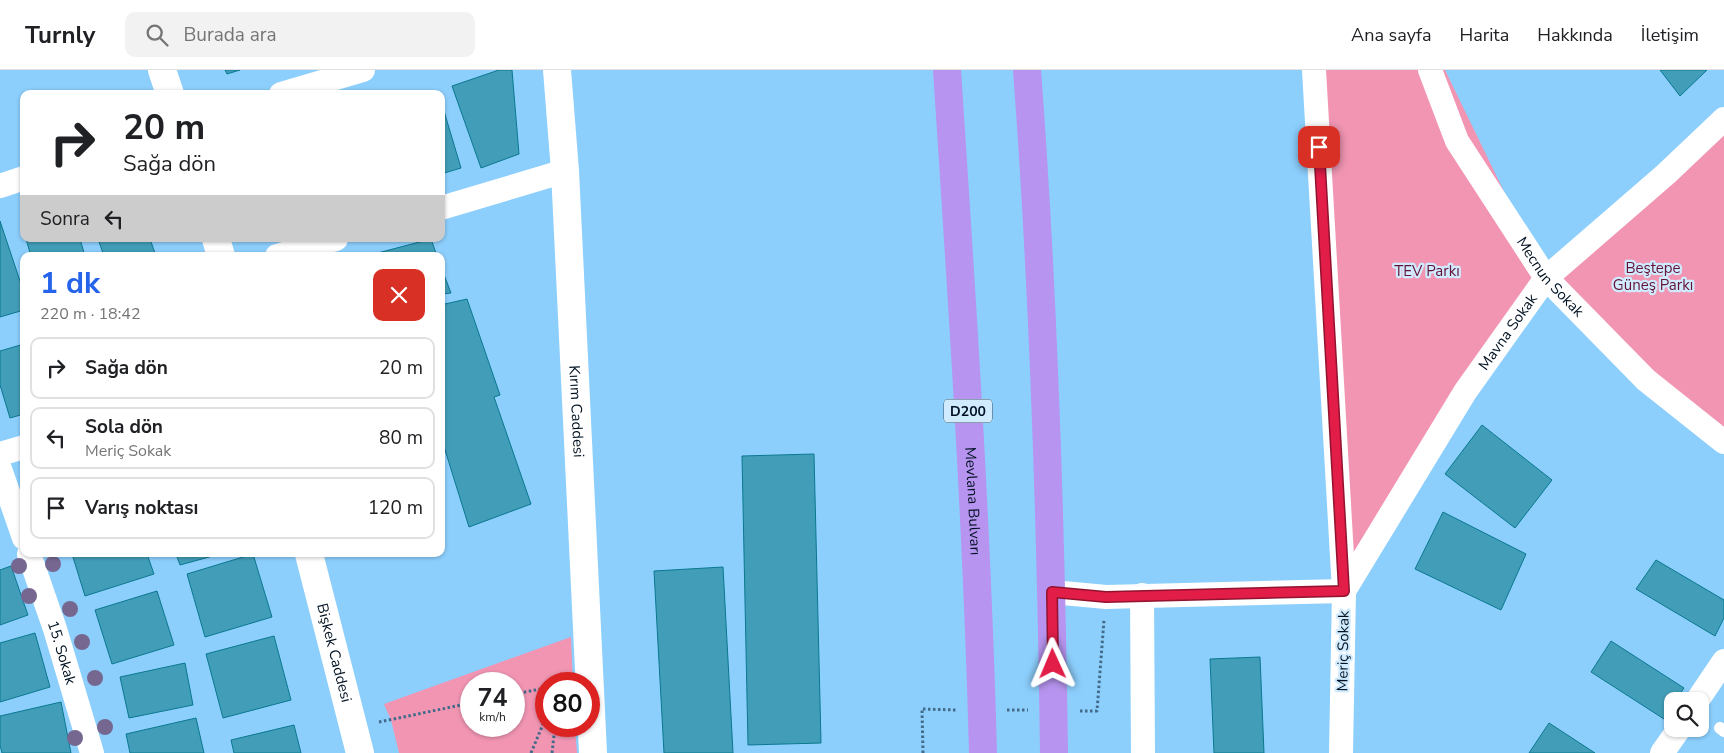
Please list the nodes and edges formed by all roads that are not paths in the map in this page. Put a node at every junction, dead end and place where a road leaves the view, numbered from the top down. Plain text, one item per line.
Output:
1 (162, 70) edge
2 (363, 70) edge
3 (557, 70) edge
4 (947, 70) edge
5 (1027, 70) edge
6 (1314, 70) edge
7 (1430, 70) edge
8 (169, 90) edge
9 (295, 90) edge
10 (1724, 119) edge
11 (565, 171) junction
12 (20, 179) edge
13 (0, 186) edge
14 (445, 207) edge
15 (326, 242) edge
16 (291, 252) edge
17 (1546, 278) junction
18 (1724, 442) edge
19 (20, 447) edge
20 (0, 454) edge
21 (0, 470) edge
22 (20, 527) edge
23 (30, 557) edge
24 (310, 557) edge
25 (1344, 591) junction
26 (1052, 592) junction
27 (1142, 595) junction
28 (1724, 661) edge
29 (1703, 692) edge
30 (1673, 737) edge
31 (92, 753) edge
32 (360, 753) edge
33 (593, 753) edge
34 (983, 753) edge
35 (1054, 753) edge
36 (1143, 753) edge
37 (1341, 753) edge
38 (1662, 753) edge

1 - 8 street
2 - 9 street
3 - 11 street, Kırım Caddesi
4 - 34 highway, Mevlana Bulvarı / D200
5 - 26 highway
6 - 25 street, Meriç Sokak
7 - 17 street, Mecnun Sokak
10 - 17 street, Mavna Sokak
11 - 14 street
11 - 33 street, Kırım Caddesi
12 - 13 street
15 - 16 street
17 - 18 street, Mecnun Sokak
17 - 25 street, Mavna Sokak
19 - 20 street
21 - 22 street
23 - 31 street, 15. Sokak
24 - 32 street, Bişkek Caddesi
25 - 27 street
25 - 37 street, Meriç Sokak
26 - 27 street
26 - 35 highway
27 - 36 street
28 - 29 street
30 - 38 street

